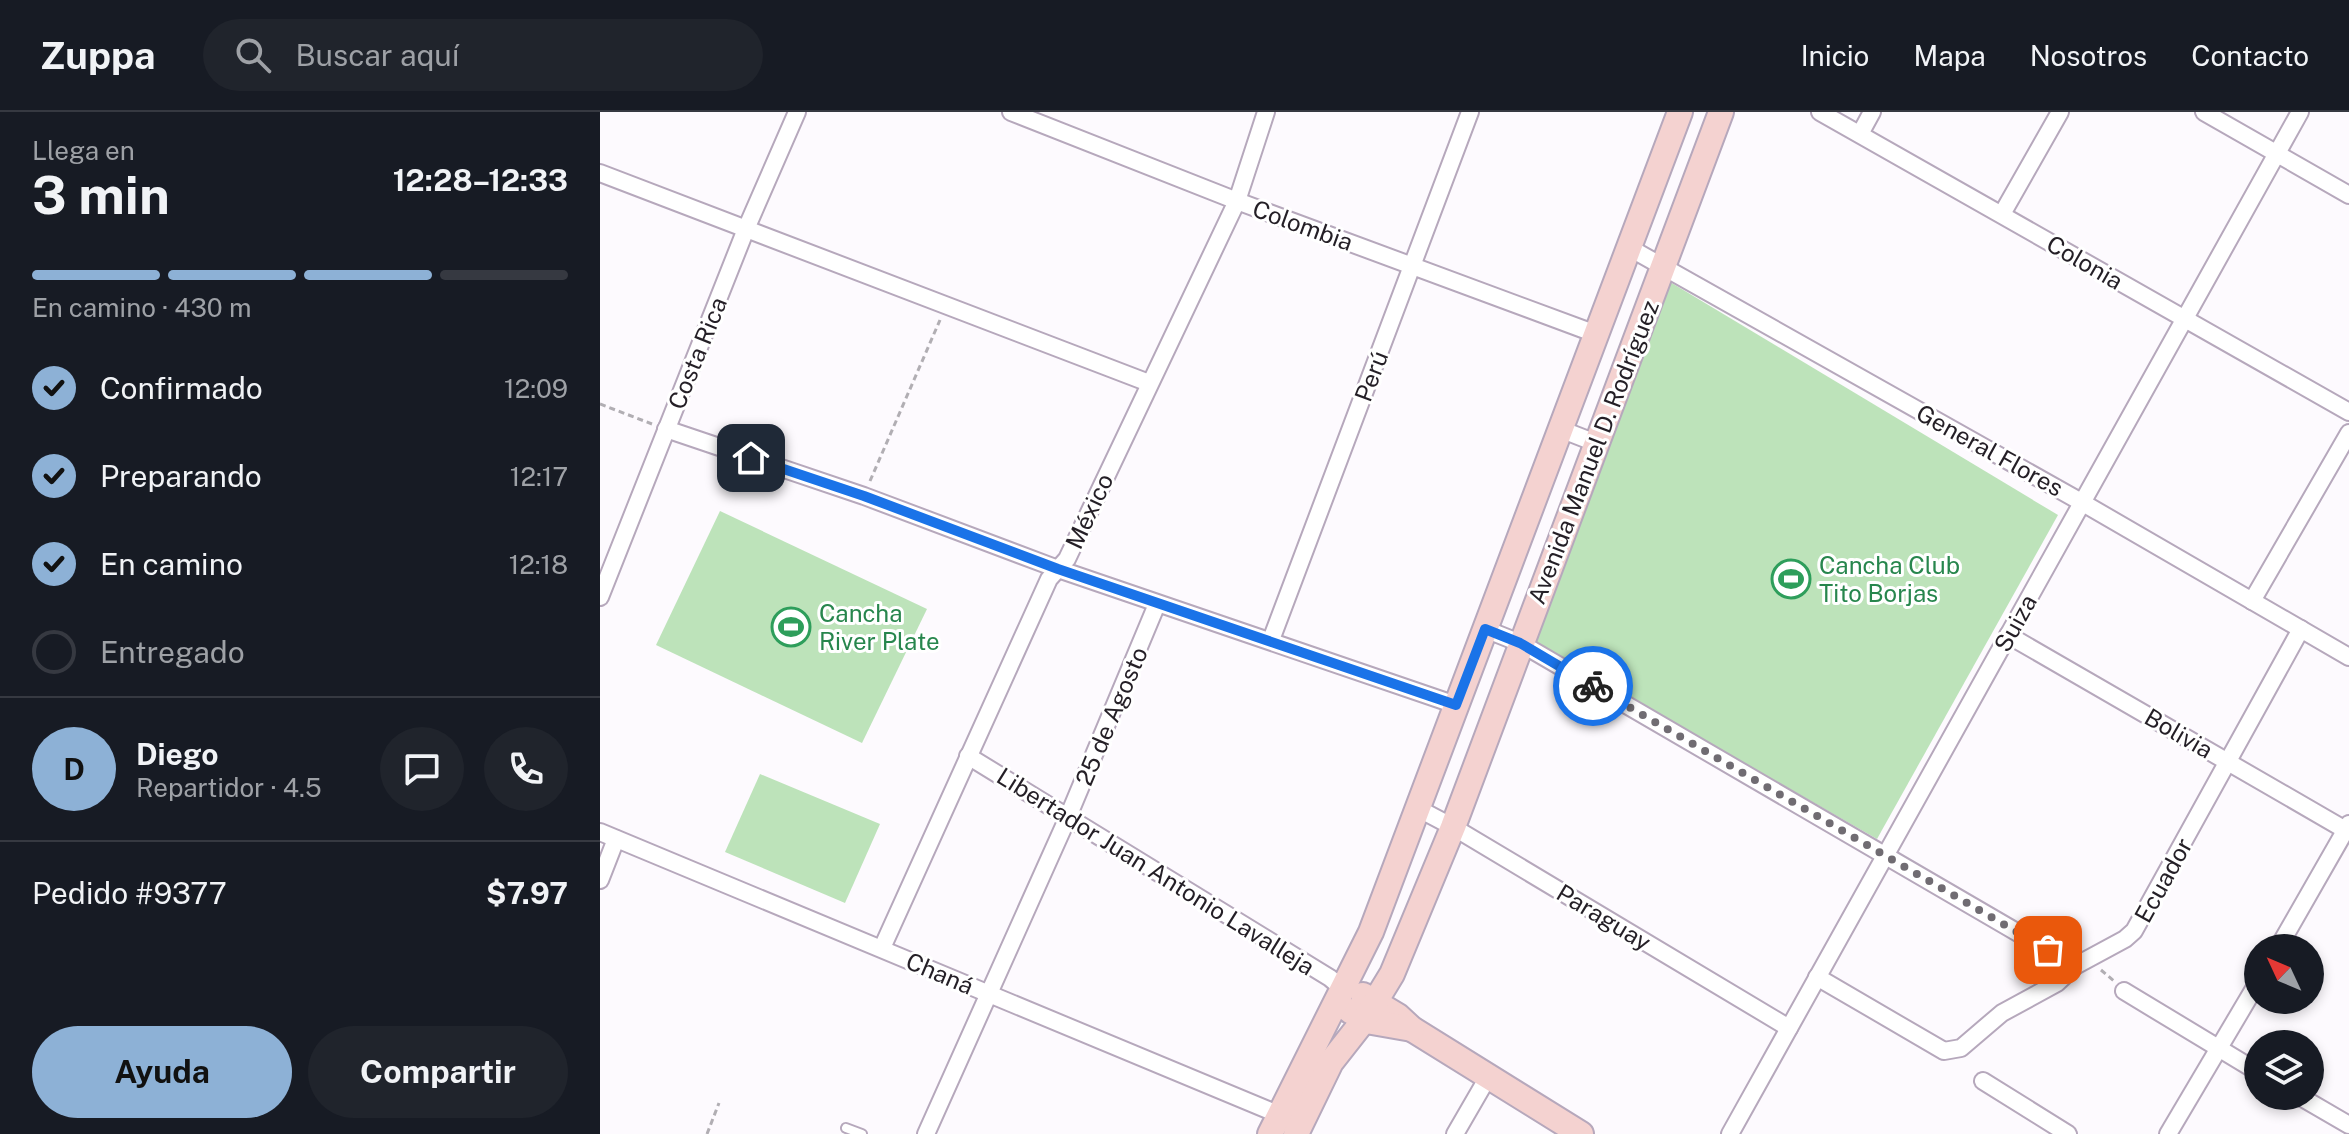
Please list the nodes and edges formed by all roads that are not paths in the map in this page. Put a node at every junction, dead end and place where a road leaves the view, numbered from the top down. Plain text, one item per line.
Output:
1 (797, 112) edge
2 (1011, 112) edge
3 (1266, 112) edge
4 (1470, 112) edge
5 (1680, 112) edge
6 (1721, 112) edge
7 (1820, 112) edge
8 (1872, 112) edge
9 (2060, 112) edge
10 (2204, 112) edge
11 (2300, 112) edge
12 (1040, 117) edge
13 (1860, 134) junction
14 (2277, 155) junction
15 (600, 173) edge
16 (2349, 195) edge
17 (1237, 201) junction
18 (2002, 214) junction
19 (746, 229) junction
20 (1628, 247) junction
21 (1413, 265) junction
22 (1663, 267) junction
23 (2184, 320) junction
24 (1596, 334) junction
25 (1149, 383) junction
26 (2349, 412) edge
27 (666, 429) junction
28 (1560, 429) junction
29 (2349, 433) edge
30 (1596, 443) junction
31 (2083, 503) junction
32 (1058, 569) junction
33 (600, 597) edge
34 (2252, 601) junction
35 (1157, 604) junction
36 (1485, 629) junction
37 (2301, 629) junction
38 (2008, 635) junction
39 (1271, 640) junction
40 (1520, 643) junction
41 (2349, 657) edge
42 (1456, 705) junction
43 (968, 756) junction
44 (2228, 762) junction
45 (1419, 809) junction
46 (1068, 817) junction
47 (1453, 827) junction
48 (2348, 828) edge
49 (600, 832) edge
50 (616, 839) junction
51 (1885, 854) junction
52 (600, 880) edge
53 (2286, 934) edge
54 (882, 948) junction
55 (2082, 963) junction
56 (1817, 977) junction
57 (1343, 989) junction
58 (2124, 991) road end
59 (988, 994) junction
60 (2244, 1006) edge
61 (1370, 1011) junction
62 (1789, 1028) junction
63 (2219, 1049) junction
64 (2244, 1064) edge
65 (1488, 1077) junction
66 (1983, 1081) dead end
67 (2321, 1110) edge
68 (1275, 1124) edge
69 (2346, 1126) edge
70 (846, 1128) dead end
71 (862, 1134) edge
72 (926, 1134) edge
73 (1296, 1134) edge
74 (1455, 1134) edge
75 (1581, 1134) edge
76 (1730, 1134) edge
77 (2068, 1134) edge
78 (2168, 1134) edge

1 - 19 street, Costa Rica
2 - 12 street, Colombia
3 - 17 street, México
4 - 21 street, Perú
5 - 20 street, Avenida Manuel D. Rodríguez
6 - 22 street, Avenida Manuel D. Rodríguez
7 - 13 street, Colonia
8 - 13 street
9 - 18 street
10 - 14 street
11 - 14 street, Suiza
12 - 17 street, Colombia
13 - 18 street, Colonia
14 - 16 street
14 - 23 street, Suiza
15 - 19 street
17 - 21 street, Colombia
17 - 25 street, México
18 - 23 street, Colonia
19 - 25 street
19 - 27 street, Costa Rica
20 - 22 street, General Flores
20 - 24 street, Avenida Manuel D. Rodríguez
21 - 24 street, Colombia
21 - 39 street, Perú
22 - 30 street, Avenida Manuel D. Rodríguez
22 - 31 street, General Flores
23 - 26 street, Colonia
23 - 31 street, Suiza
24 - 28 street, Avenida Manuel D. Rodríguez
25 - 32 street, México
27 - 32 street
27 - 33 street, Costa Rica
28 - 30 street
28 - 36 street, Avenida Manuel D. Rodríguez
29 - 34 street
30 - 40 street, Avenida Manuel D. Rodríguez
31 - 34 street, General Flores
31 - 38 street, Suiza
32 - 35 street
32 - 43 street, México
34 - 37 street, General Flores
35 - 39 street
35 - 46 street, 25 de Agosto
36 - 40 street
36 - 42 street, Avenida Manuel D. Rodríguez
37 - 41 street, General Flores
37 - 44 street, Ecuador
38 - 44 street, Bolivia
38 - 51 street, Suiza
39 - 42 street
40 - 47 street, Avenida Manuel D. Rodríguez
40 - 51 street
42 - 45 street, Avenida Manuel D. Rodríguez
43 - 46 street, Libertador Juan Antonio Lavalleja
43 - 54 street, México
44 - 48 street, Bolivia
44 - 55 street, Ecuador
45 - 47 street, Paraguay
45 - 57 street, Avenida Manuel D. Rodríguez
46 - 57 street, Libertador Juan Antonio Lavalleja
46 - 59 street, 25 de Agosto
47 - 61 street, Avenida Manuel D. Rodríguez
47 - 62 street, Paraguay
48 - 53 street
49 - 50 street, Chaná
50 - 52 street
50 - 54 street, Chaná
51 - 55 street
51 - 56 street, Suiza
54 - 59 street, Chaná
55 - 56 street, Ecuador
56 - 62 street, Suiza
57 - 61 street, Libertador Juan Antonio Lavalleja
57 - 68 street, Avenida Manuel D. Rodríguez
58 - 63 street
59 - 68 street, Chaná
59 - 72 street, 25 de Agosto
60 - 63 street
61 - 65 street
61 - 73 street, Avenida Manuel D. Rodríguez
62 - 76 street, Suiza
63 - 64 street
63 - 78 street
65 - 74 street
65 - 75 street
66 - 77 street
67 - 69 street
70 - 71 lane

